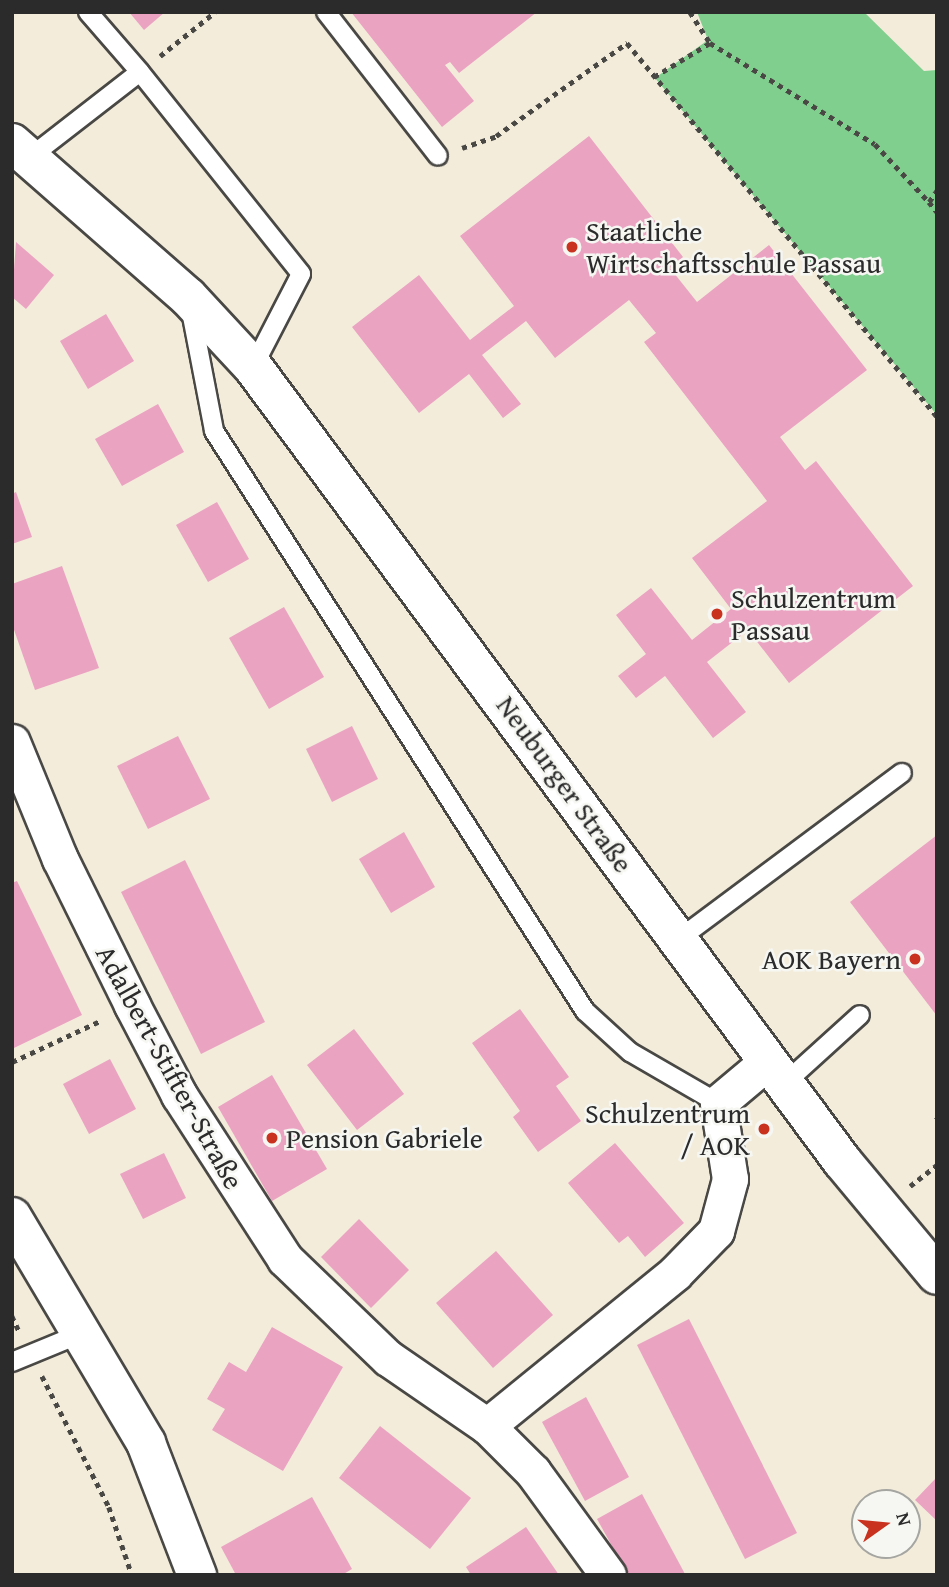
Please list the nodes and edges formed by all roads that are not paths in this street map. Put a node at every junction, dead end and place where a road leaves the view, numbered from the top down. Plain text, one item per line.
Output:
1 (88, 12) edge
2 (326, 12) edge
3 (140, 72) junction
4 (21, 150) edge
5 (438, 156) road end
6 (188, 297) junction
7 (253, 367) junction
8 (12, 742) edge
9 (902, 773) dead end
10 (679, 939) junction
11 (860, 1015) dead end
12 (776, 1072) junction
13 (718, 1103) junction
14 (12, 1217) edge
15 (937, 1275) edge
16 (80, 1334) junction
17 (12, 1362) edge
18 (488, 1426) junction
19 (197, 1575) edge
20 (608, 1575) edge

1 - 3 lane
2 - 5 lane
3 - 4 lane
3 - 7 lane
4 - 6 street, Neuburger Straße
6 - 7 street, Neuburger Straße
6 - 13 lane
7 - 10 street, Neuburger Straße
8 - 18 street, Adalbert-Stifter-Straße
9 - 10 lane
10 - 12 street, Neuburger Straße
11 - 12 lane
12 - 13 street
12 - 15 street, Neuburger Straße
13 - 18 street
14 - 16 street
16 - 17 lane
16 - 19 street
18 - 20 street, Adalbert-Stifter-Straße

